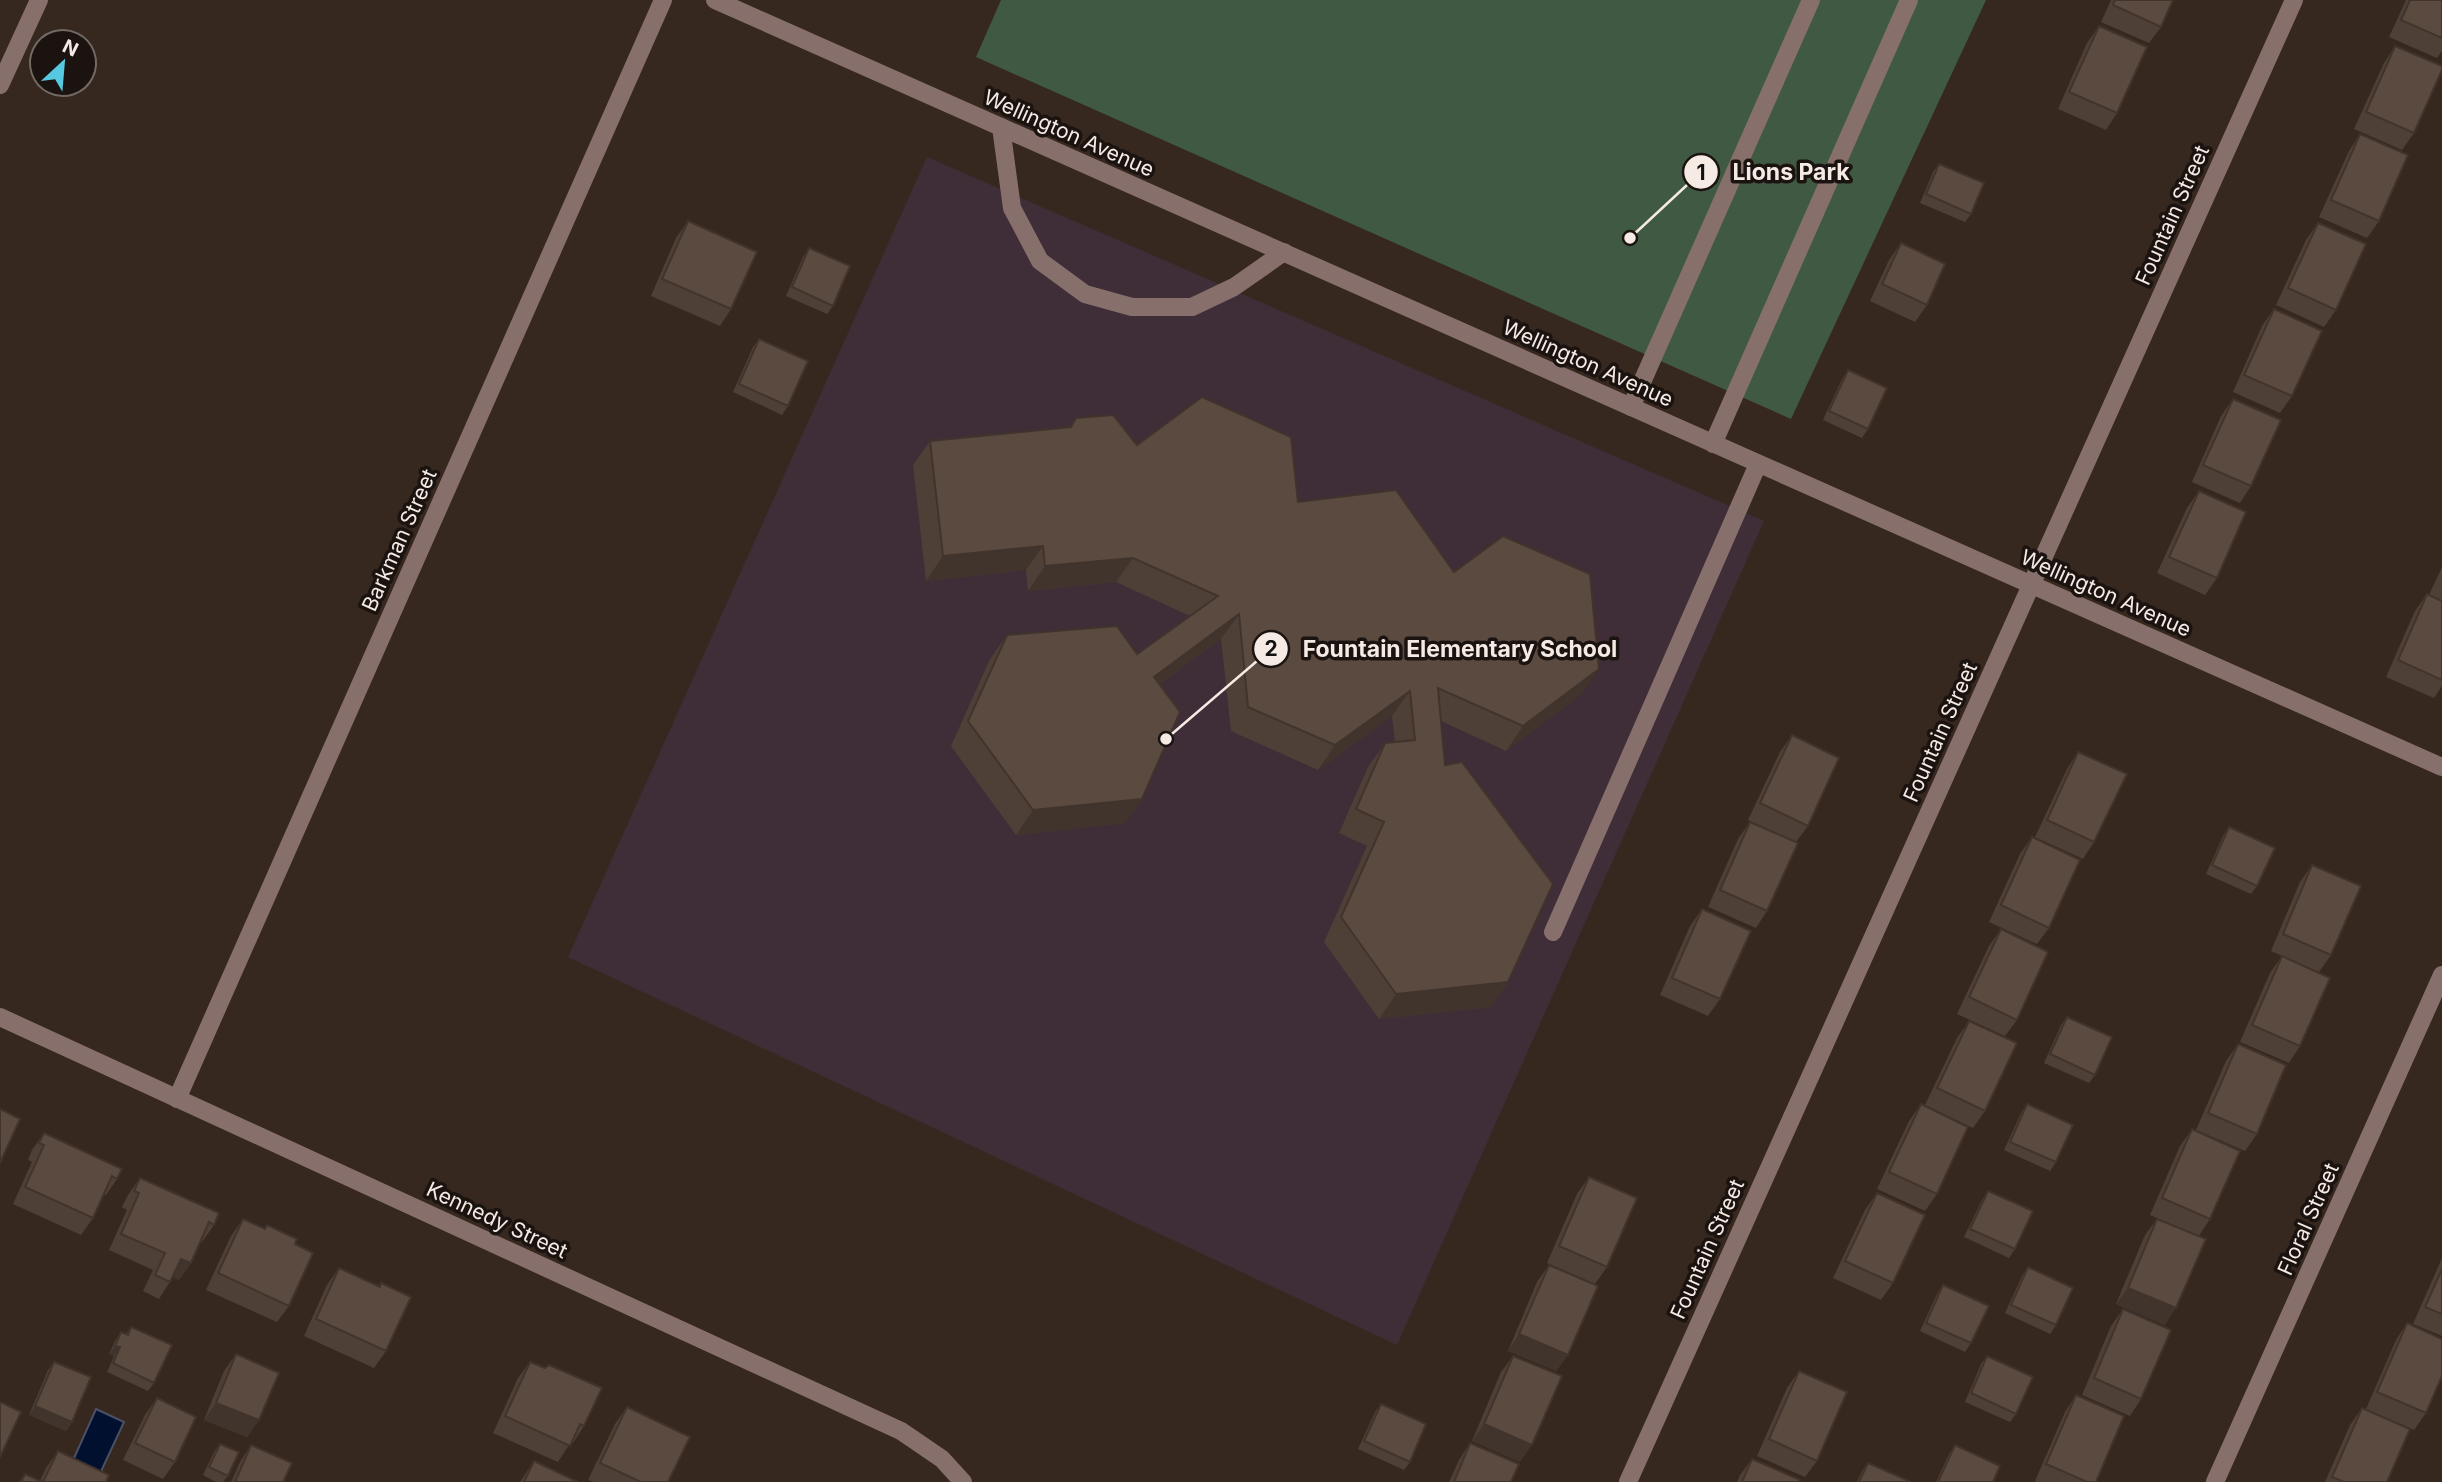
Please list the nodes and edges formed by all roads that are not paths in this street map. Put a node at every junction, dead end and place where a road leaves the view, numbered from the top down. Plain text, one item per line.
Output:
1 (38, 0) edge
2 (663, 0) edge
3 (715, 0) edge
4 (1811, 0) edge
5 (1909, 0) edge
6 (2294, 0) edge
7 (0, 85) edge
8 (1000, 127) junction
9 (1283, 253) junction
10 (1631, 407) junction
11 (1713, 444) junction
12 (1758, 464) junction
13 (2031, 585) junction
14 (2442, 767) edge
15 (1553, 932) dead end
16 (2442, 975) edge
17 (0, 1017) edge
18 (177, 1099) junction
19 (962, 1482) edge
20 (1628, 1482) edge
21 (2214, 1482) edge

1 - 7 street
2 - 18 street, Barkman Street
3 - 8 street, Wellington Avenue
4 - 10 street
5 - 11 street
6 - 13 street, Fountain Street
8 - 9 street, Wellington Avenue
8 - 9 street
9 - 10 street, Wellington Avenue
10 - 11 street, Wellington Avenue
11 - 12 street, Wellington Avenue
12 - 13 street, Wellington Avenue
12 - 15 street
13 - 14 street, Wellington Avenue
13 - 20 street, Fountain Street
16 - 21 street, Floral Street
17 - 18 street, Kennedy Street
18 - 19 street, Kennedy Street

